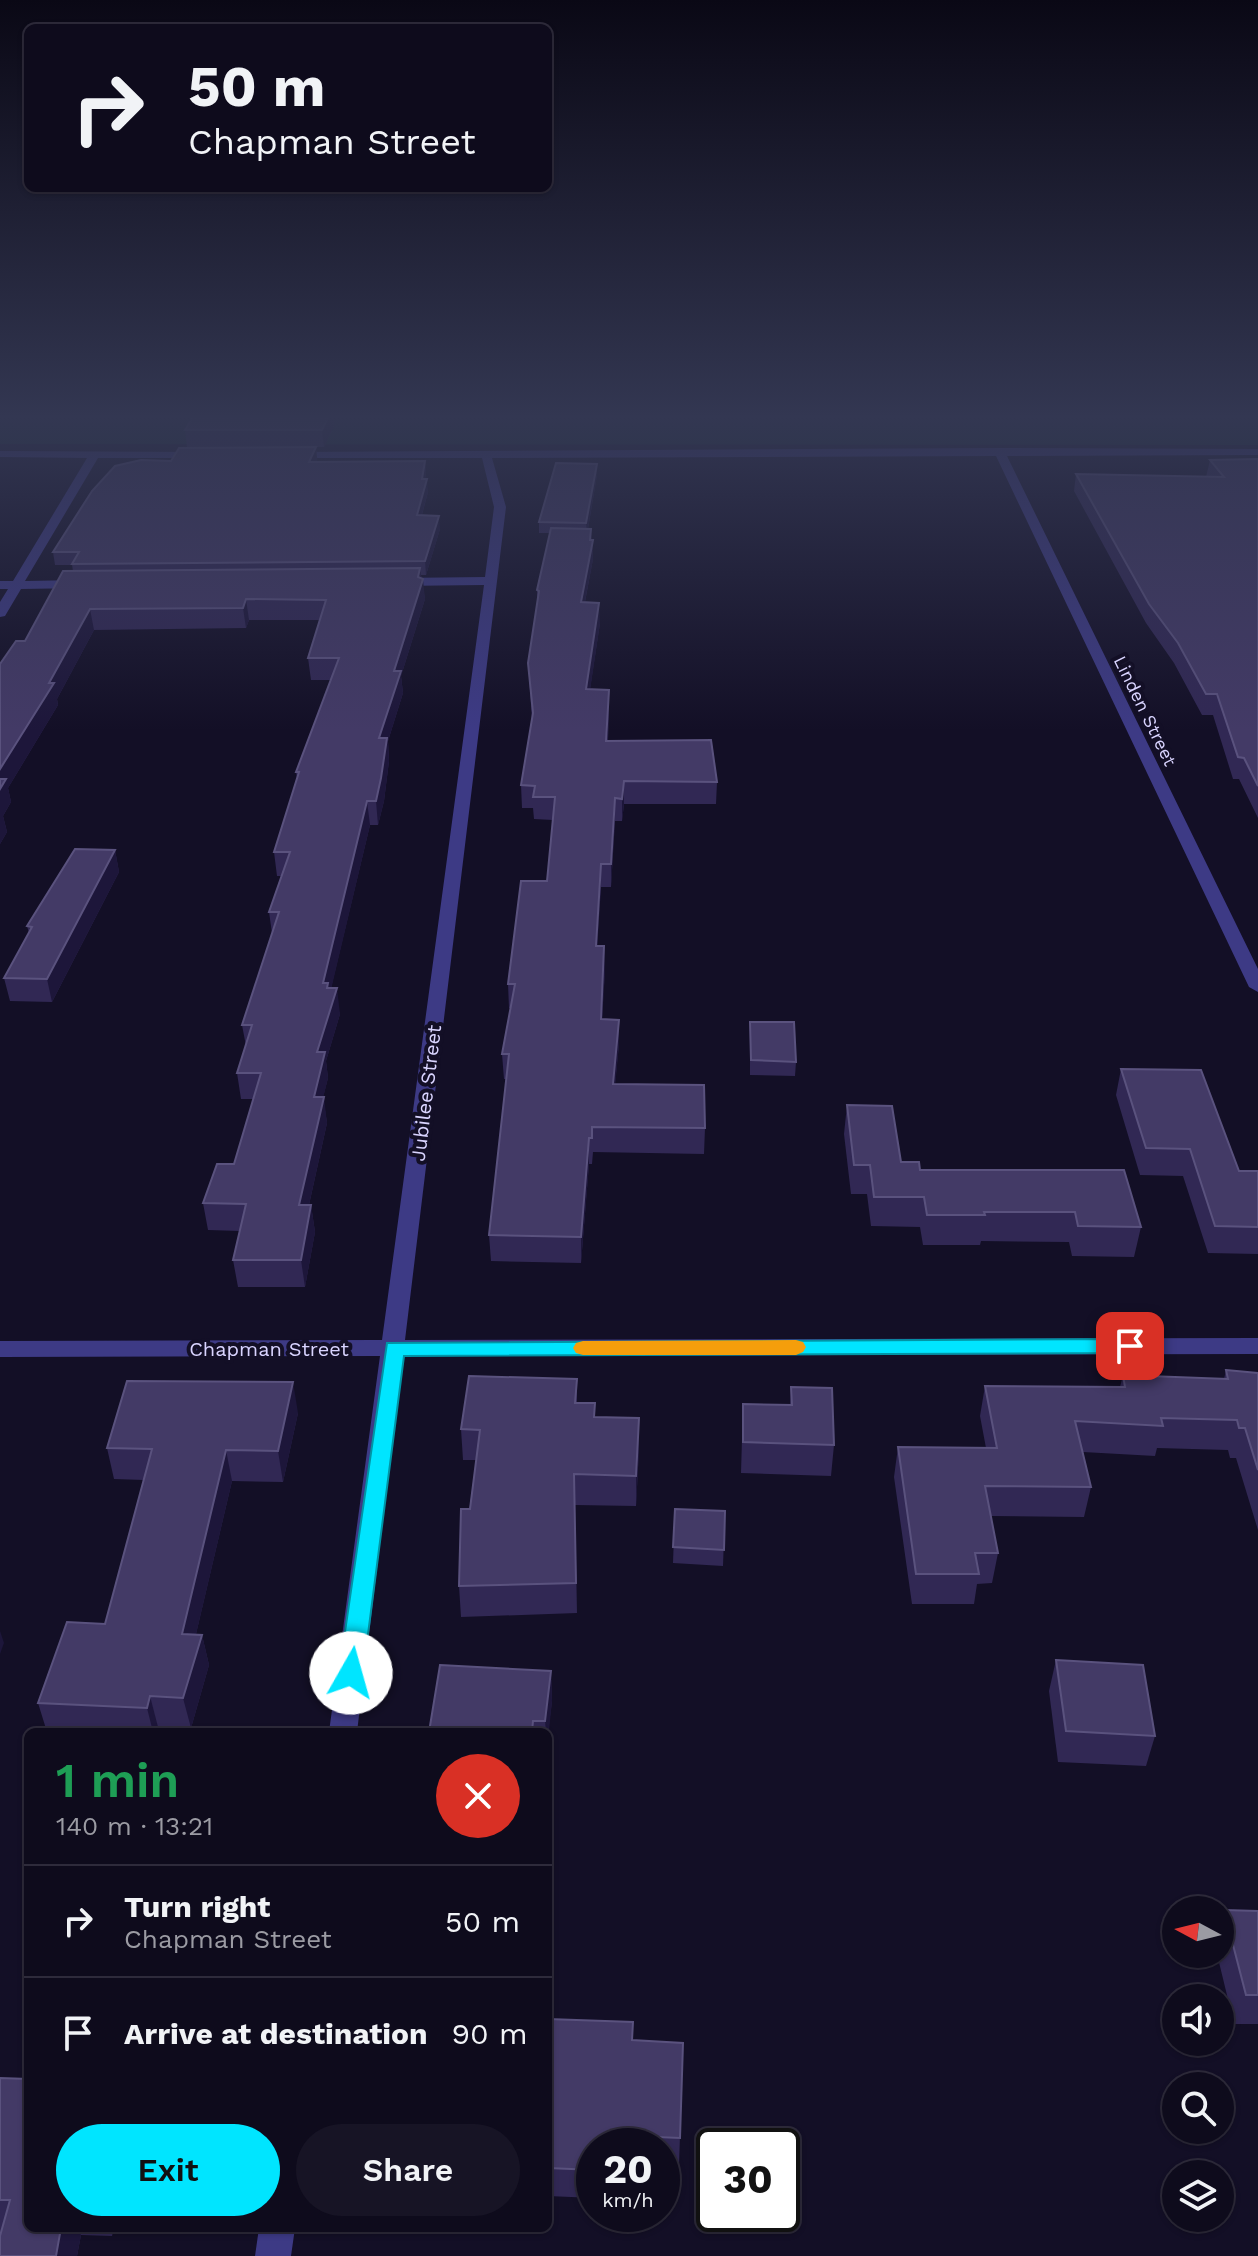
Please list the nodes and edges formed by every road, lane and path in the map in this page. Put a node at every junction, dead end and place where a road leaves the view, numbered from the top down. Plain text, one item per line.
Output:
1 (56, 520) edge
2 (498, 520) edge
3 (1032, 520) edge
4 (490, 581) junction
5 (380, 582) edge
6 (97, 584) edge
7 (0, 585) edge
8 (18, 585) junction
9 (0, 613) edge
10 (1258, 987) edge
11 (1258, 1346) edge
12 (0, 1349) edge
13 (394, 1349) junction
14 (344, 1728) edge
15 (276, 2232) edge
16 (273, 2256) edge

1 - 8 street
2 - 4 street, Jubilee Street
3 - 10 street, Linden Street
4 - 5 street
4 - 13 street, Jubilee Street
6 - 8 street
7 - 8 street
8 - 9 street
11 - 13 street, Chapman Street
12 - 13 street, Chapman Street
13 - 14 street, Jubilee Street
15 - 16 street

